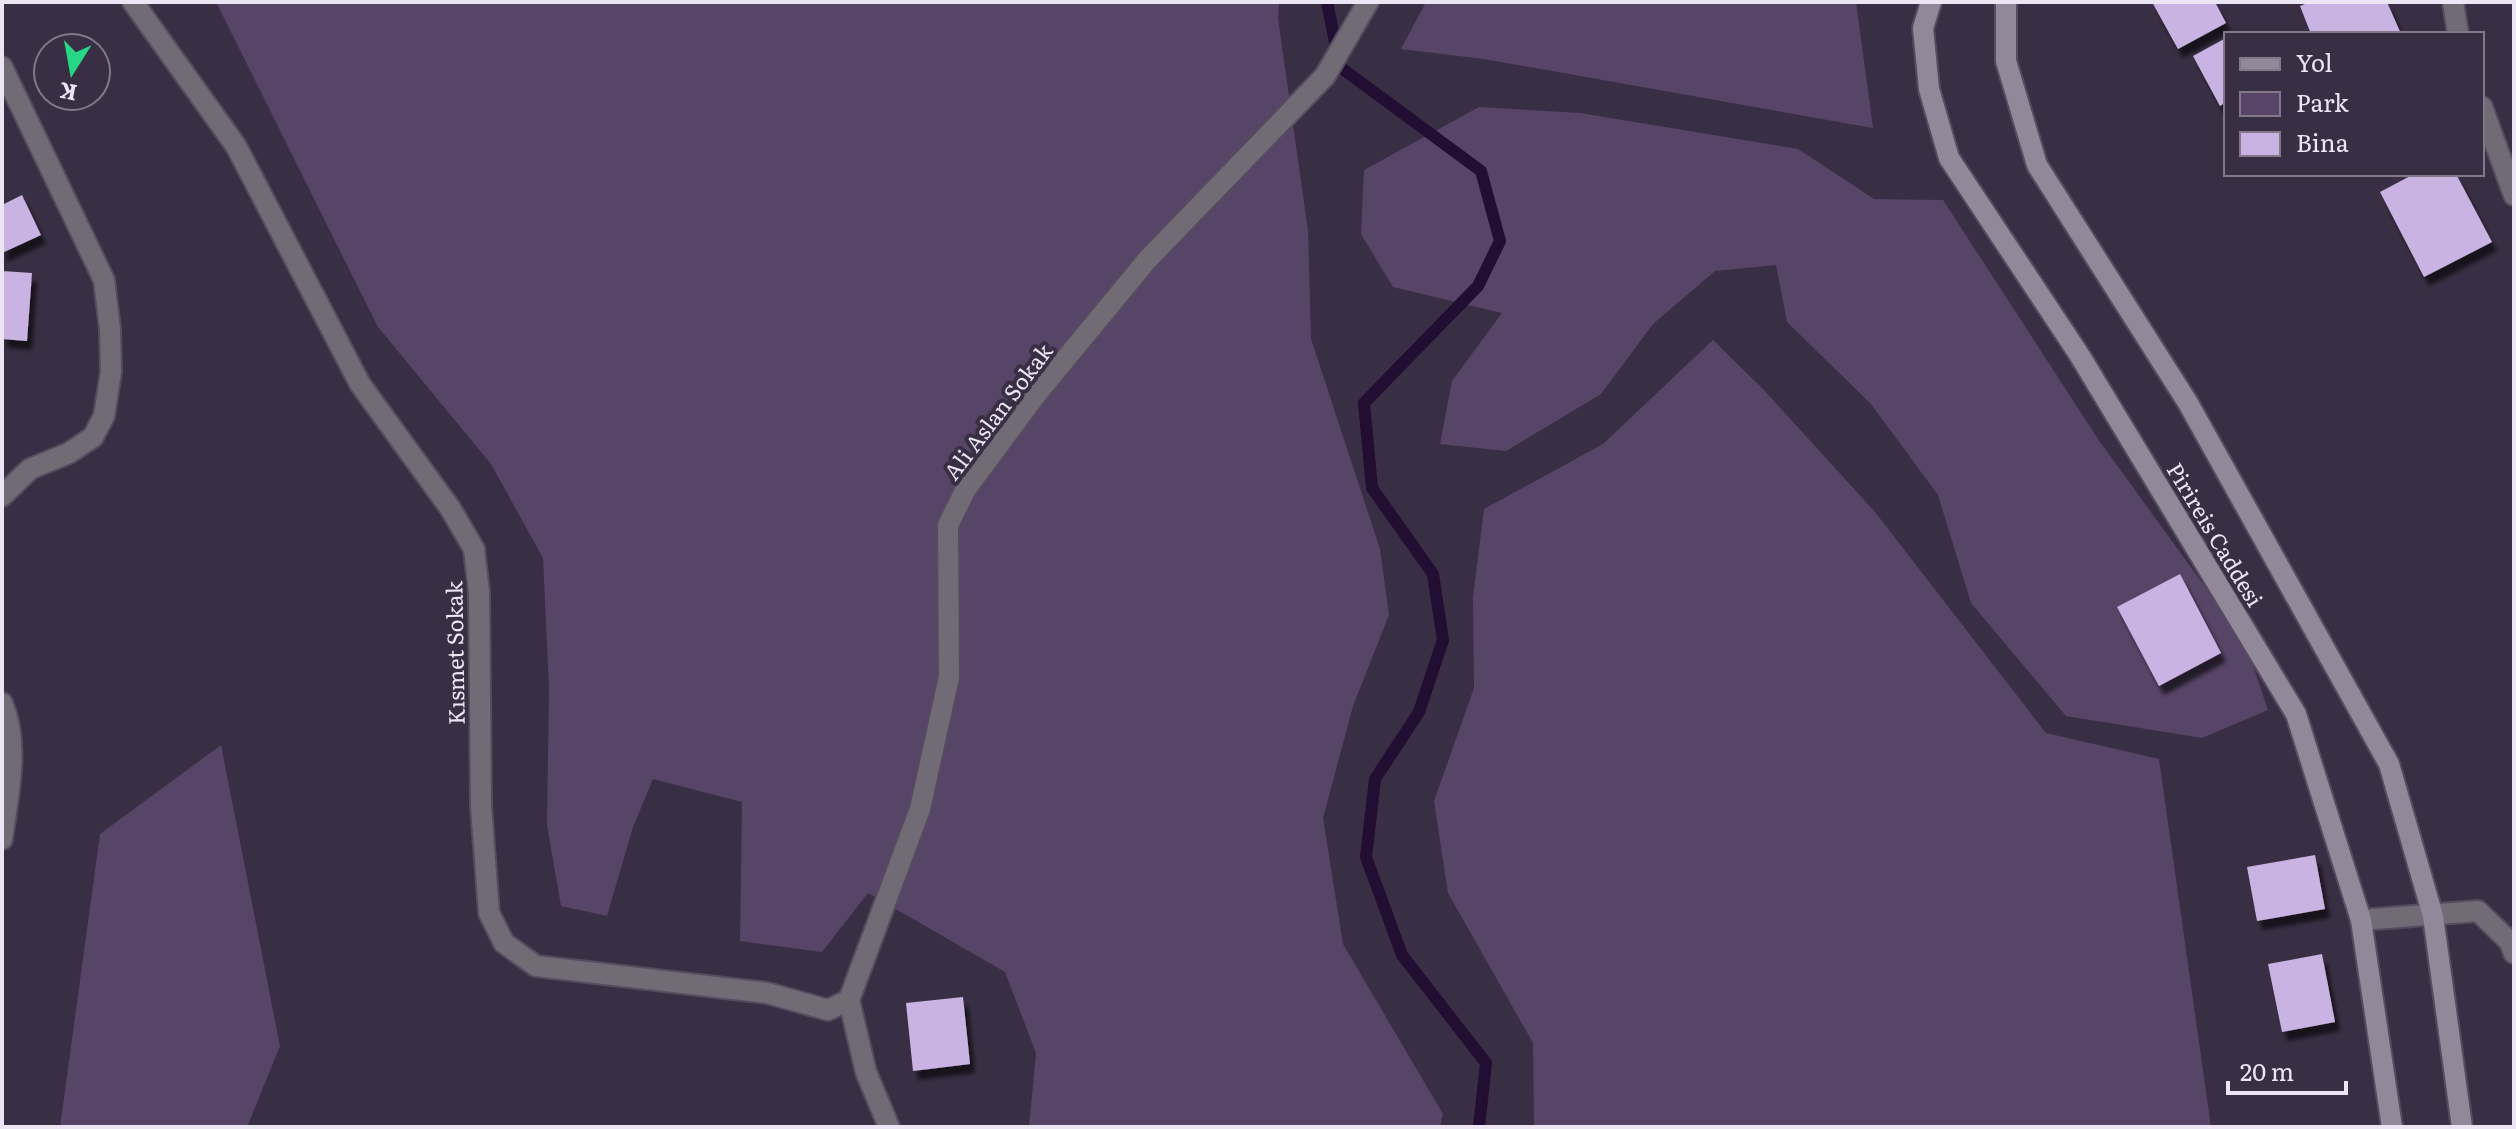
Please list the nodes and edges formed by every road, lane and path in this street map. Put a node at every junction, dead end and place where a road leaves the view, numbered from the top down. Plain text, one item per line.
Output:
1 (133, 2) edge
2 (1368, 2) edge
3 (1931, 2) edge
4 (2006, 2) edge
5 (2453, 2) edge
6 (2458, 32) edge
7 (2, 67) edge
8 (2484, 112) edge
9 (2514, 195) edge
10 (2, 496) edge
11 (2, 703) edge
12 (2, 839) edge
13 (2433, 916) junction
14 (2361, 920) junction
15 (2514, 953) edge
16 (849, 1000) junction
17 (889, 1127) edge
18 (2392, 1127) edge
19 (2462, 1127) edge

1 - 16 street, Kısmet Sokak
2 - 16 street, Ali Aslan Sokak
3 - 14 main road, Pirireis Caddesi
4 - 13 main road, Pirireis Caddesi
5 - 6 street
7 - 10 street
8 - 9 street
11 - 12 street
13 - 14 street
13 - 15 street
13 - 19 main road, Pirireis Caddesi
14 - 18 main road, Pirireis Caddesi
16 - 17 street

